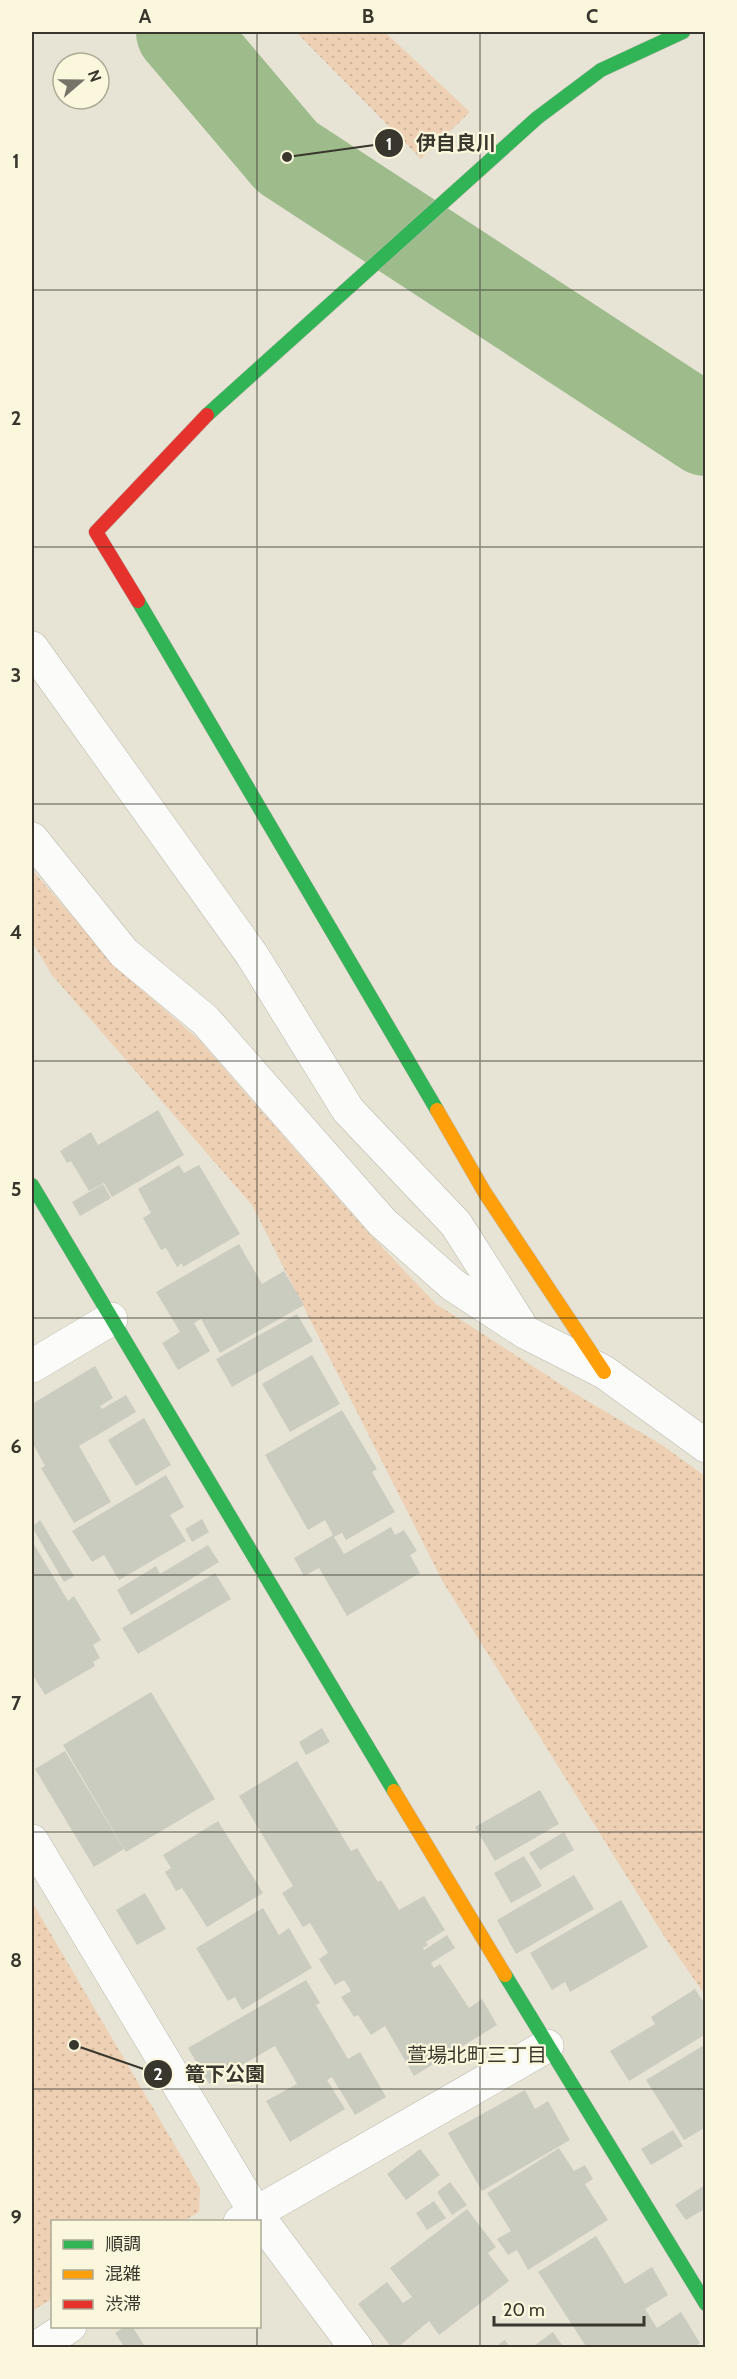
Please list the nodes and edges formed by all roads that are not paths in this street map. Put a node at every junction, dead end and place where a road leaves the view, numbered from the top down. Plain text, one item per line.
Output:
1 (682, 32) edge
2 (32, 648) edge
3 (32, 839) edge
4 (32, 1185) edge
5 (111, 1319) junction
6 (525, 1332) junction
7 (32, 1366) edge
8 (604, 1372) junction
9 (705, 1446) edge
10 (32, 1841) edge
11 (547, 2046) junction
12 (248, 2217) edge
13 (261, 2233) edge
14 (705, 2304) edge
15 (67, 2328) edge
16 (36, 2348) edge
17 (356, 2348) edge

1 - 8 street
2 - 6 street
3 - 6 street
4 - 5 street
5 - 7 street
5 - 11 street
6 - 8 street
8 - 9 street
10 - 12 street
11 - 12 street
11 - 14 street
13 - 17 street
15 - 16 street

